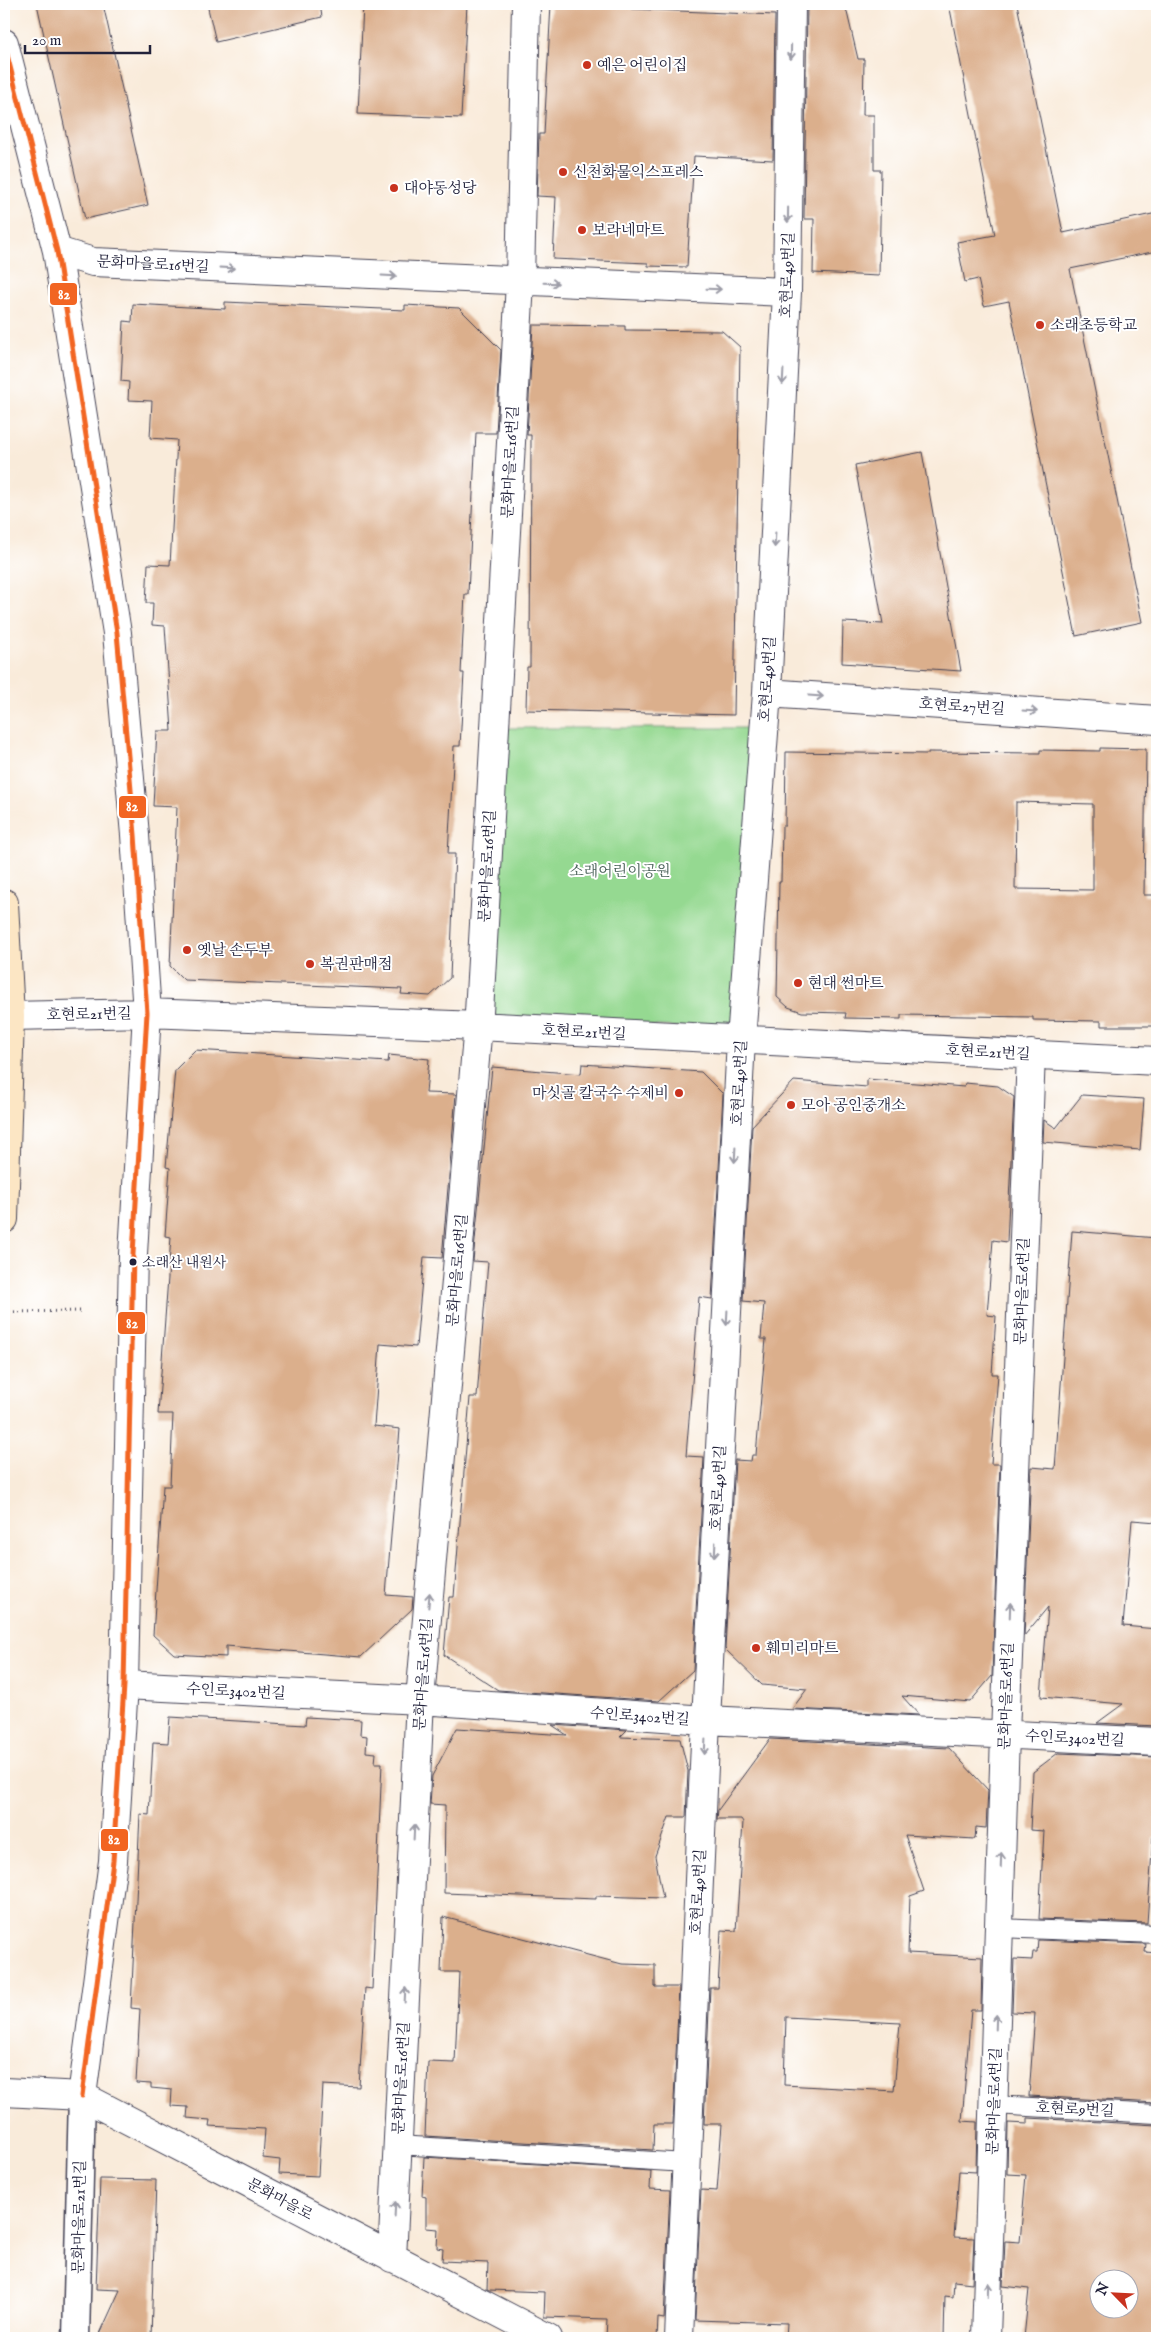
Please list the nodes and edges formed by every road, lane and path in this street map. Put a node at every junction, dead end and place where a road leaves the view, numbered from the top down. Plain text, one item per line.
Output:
1 (526, 4) edge
2 (792, 4) edge
3 (4, 43) edge
4 (58, 250) junction
5 (520, 282) junction
6 (787, 292) junction
7 (767, 693) junction
8 (1157, 720) edge
9 (4, 903) edge
10 (147, 1013) junction
11 (10, 1016) junction
12 (478, 1026) junction
13 (741, 1040) junction
14 (1031, 1054) junction
15 (1157, 1061) edge
16 (4, 1219) edge
17 (84, 1311) dead end
18 (4, 1312) edge
19 (124, 1684) junction
20 (420, 1700) junction
21 (706, 1720) junction
22 (1005, 1735) junction
23 (1157, 1742) edge
24 (999, 1928) junction
25 (1157, 1934) edge
26 (4, 2092) edge
27 (82, 2096) junction
28 (994, 2104) junction
29 (1157, 2114) edge
30 (398, 2145) junction
31 (686, 2163) junction
32 (392, 2258) junction
33 (76, 2338) edge
34 (548, 2338) edge
35 (679, 2338) edge
36 (986, 2338) edge

1 - 5 street, 문화마을로16번길
2 -> 6 street, 호현로49번길
3 - 4 street
4 -> 5 street, 문화마을로16번길
4 - 10 street
5 -> 6 street, 문화마을로16번길
5 - 12 street, 문화마을로16번길
6 -> 7 street, 호현로49번길
7 -> 8 street, 호현로27번길
7 - 13 street, 호현로49번길
9 - 11 main road
10 - 11 street, 호현로21번길
10 - 12 street, 호현로21번길
10 - 19 street
11 - 16 main road
12 - 13 street, 호현로21번길
20 -> 12 street, 문화마을로16번길
13 - 14 street, 호현로21번길
13 -> 21 street, 호현로49번길
14 - 15 street, 호현로21번길
22 -> 14 street, 문화마을로6번길
17 - 18 path
19 - 20 street, 수인로3402번길
19 - 27 street
20 - 21 street, 수인로3402번길
30 -> 20 street, 문화마을로16번길
21 - 22 street, 수인로3402번길
21 -> 31 street, 호현로49번길
22 - 23 street, 수인로3402번길
24 -> 22 street, 문화마을로6번길
24 - 25 lane
28 -> 24 street, 문화마을로6번길
26 - 27 street, 문화마을로
27 - 32 street, 문화마을로
27 - 33 street, 문화마을로21번길
28 - 29 lane, 호현로9번길
36 -> 28 street, 문화마을로6번길
30 - 31 lane
32 -> 30 street, 문화마을로16번길
31 - 35 street, 호현로49번길
32 - 34 street, 문화마을로

